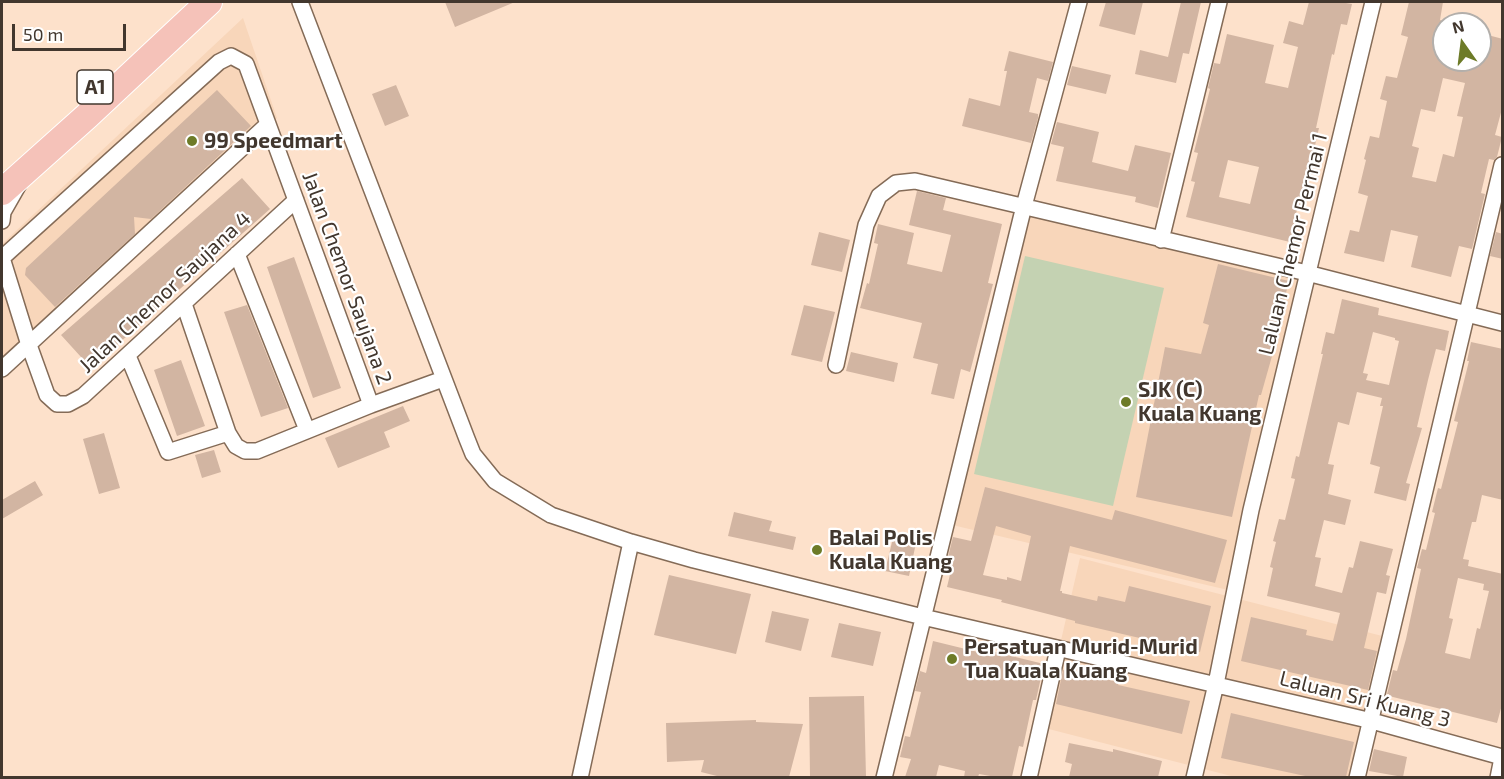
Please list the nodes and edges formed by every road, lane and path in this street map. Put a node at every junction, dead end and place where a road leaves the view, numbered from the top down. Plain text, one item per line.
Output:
1 (184, 2) edge
2 (209, 2) edge
3 (300, 2) edge
4 (1079, 2) edge
5 (1220, 2) edge
6 (1373, 2) edge
7 (268, 124) junction
8 (32, 164) junction
9 (1503, 165) edge
10 (2, 175) edge
11 (2, 192) edge
12 (296, 200) junction
13 (1024, 206) junction
14 (2, 221) edge
15 (1161, 240) junction
16 (237, 255) junction
17 (2, 258) edge
18 (1307, 273) junction
19 (184, 304) junction
20 (1466, 314) junction
21 (1503, 322) edge
22 (29, 345) junction
23 (128, 356) junction
24 (836, 365) dead end
25 (2, 369) edge
26 (443, 379) junction
27 (371, 405) junction
28 (307, 430) junction
29 (228, 433) junction
30 (631, 542) junction
31 (923, 617) junction
32 (1058, 649) junction
33 (1216, 684) junction
34 (1371, 721) junction
35 (1503, 758) edge
36 (580, 777) edge
37 (884, 777) edge
38 (1029, 777) edge
39 (1194, 777) edge
40 (1358, 777) edge
41 (1498, 777) edge

1 - 10 main road, A1
2 - 8 main road, A1
3 - 26 street, Laluan Sri Kuang 3
4 - 13 street
5 - 15 street
6 - 18 street, Laluan Chemor Permai 1
7 - 12 street, Jalan Chemor Saujana 2
7 - 17 street, Jalan Chemor Saujana 2
7 - 22 street
8 - 11 main road, A1
8 - 14 street
9 - 20 street
12 - 16 street, Jalan Chemor Saujana 4
12 - 27 street, Jalan Chemor Saujana 2
13 - 15 street
13 - 24 street
13 - 31 street
15 - 18 street
16 - 19 street, Jalan Chemor Saujana 4
16 - 28 street
17 - 22 street
18 - 20 street
18 - 33 street, Laluan Chemor Permai 1
19 - 23 street, Jalan Chemor Saujana 4
19 - 29 street
20 - 21 street
20 - 34 street
22 - 23 street, Jalan Chemor Saujana 4
22 - 25 street
23 - 29 street
26 - 27 street
26 - 30 street, Laluan Sri Kuang 3
27 - 28 street
28 - 29 street
30 - 31 street, Laluan Sri Kuang 3
30 - 36 street
31 - 32 street, Laluan Sri Kuang 3
31 - 37 street
32 - 33 street, Laluan Sri Kuang 3
32 - 38 street
33 - 34 street, Laluan Sri Kuang 3
33 - 39 street, Laluan Chemor Permai 1
34 - 35 street, Laluan Sri Kuang 3
34 - 40 street
35 - 41 street

